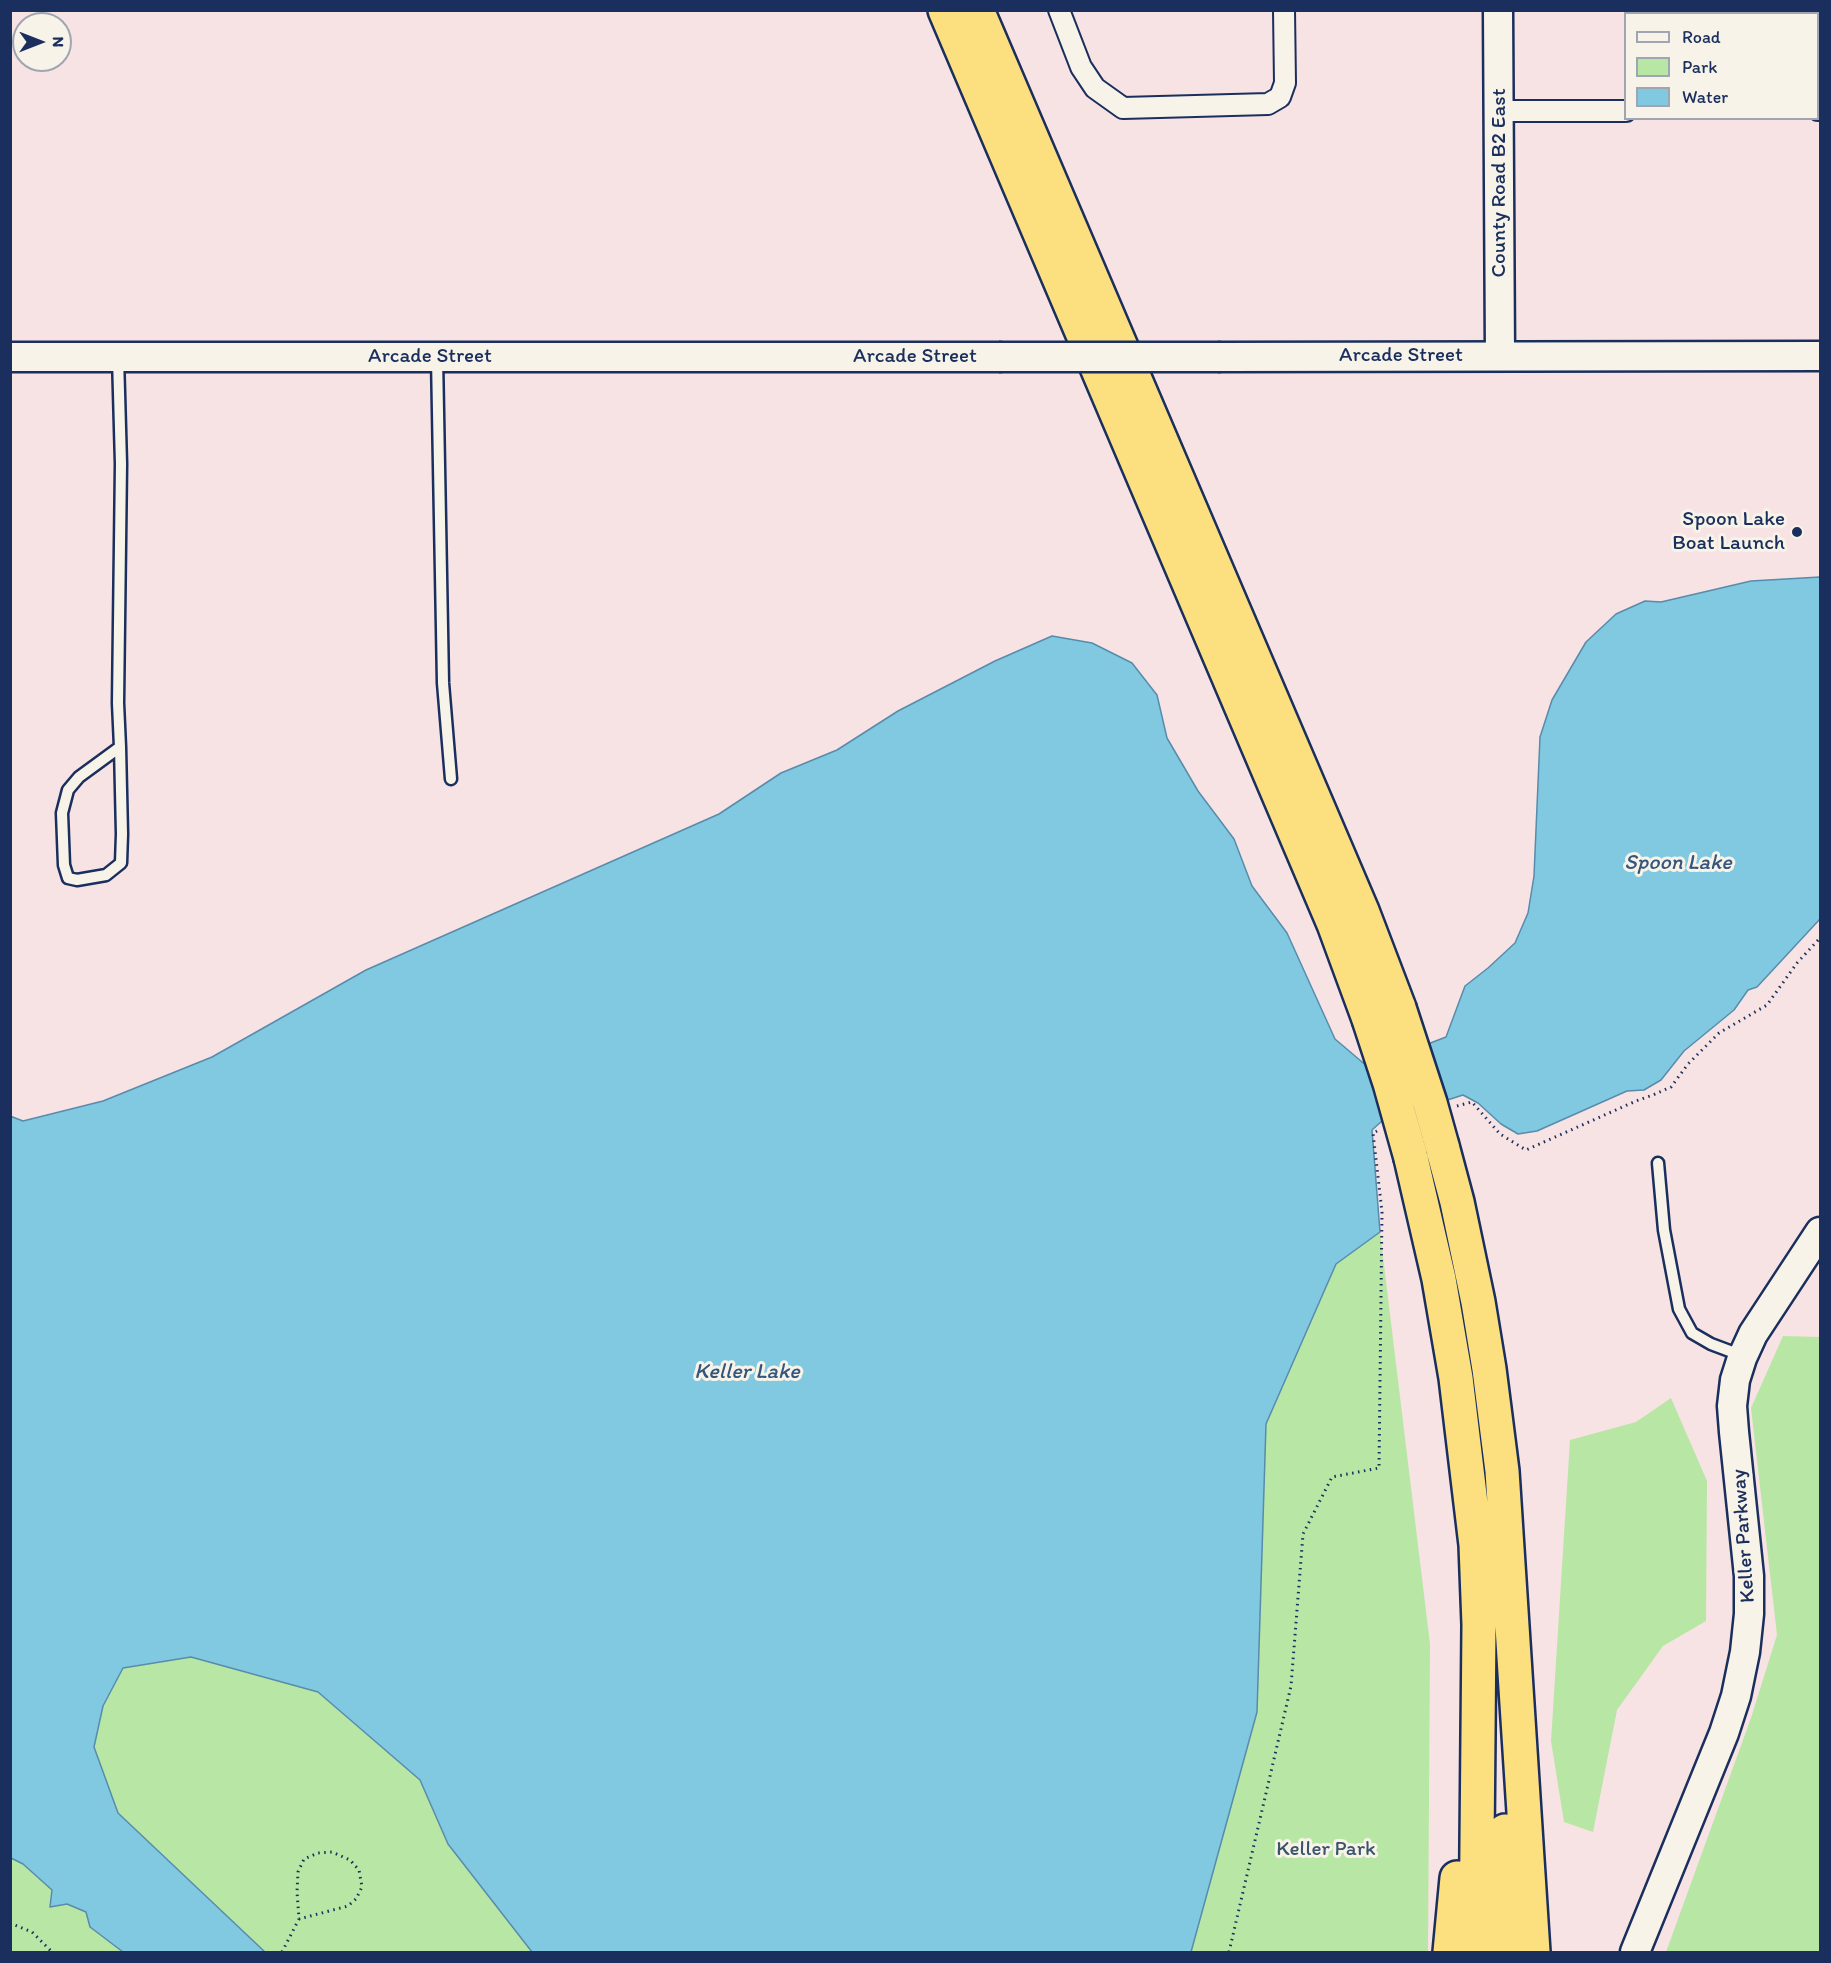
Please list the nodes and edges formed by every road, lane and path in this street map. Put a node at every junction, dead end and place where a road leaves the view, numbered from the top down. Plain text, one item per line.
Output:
1 (945, 10) edge
2 (977, 10) edge
3 (1059, 10) edge
4 (1284, 10) edge
5 (1498, 10) edge
6 (1500, 111) junction
7 (1624, 111) edge
8 (1500, 356) junction
9 (1821, 356) edge
10 (10, 357) edge
11 (118, 357) junction
12 (437, 357) junction
13 (120, 747) junction
14 (451, 779) dead end
15 (1821, 938) edge
16 (1384, 1013) junction
17 (1472, 1101) dead end
18 (1383, 1128) dead end
19 (1658, 1163) dead end
20 (1821, 1232) edge
21 (1743, 1356) junction
22 (1504, 1499) junction
23 (1479, 1625) junction
24 (299, 1919) junction
25 (10, 1923) edge
26 (52, 1953) edge
27 (282, 1953) edge
28 (1229, 1953) edge
29 (1450, 1953) edge
30 (1476, 1953) edge
31 (1504, 1953) edge
32 (1533, 1953) edge
33 (1635, 1953) edge

1 - 16 highway
2 - 16 highway
3 - 4 street
5 - 6 street, County Road B2 East
6 - 7 street
6 - 8 street, County Road B2 East
8 - 9 street, Arcade Street
8 - 12 street, Arcade Street, bridge
10 - 11 street, Arcade Street
11 - 12 street, Arcade Street
11 - 13 lane
12 - 14 lane
13 - 13 lane
15 - 17 path
16 - 22 highway, bridge
16 - 23 highway, bridge
18 - 28 path
19 - 21 lane
20 - 21 street, Keller Parkway
21 - 33 street, Keller Parkway
22 - 31 highway
22 - 32 highway
23 - 29 highway
23 - 30 highway
24 - 24 path
24 - 27 path
25 - 26 path

